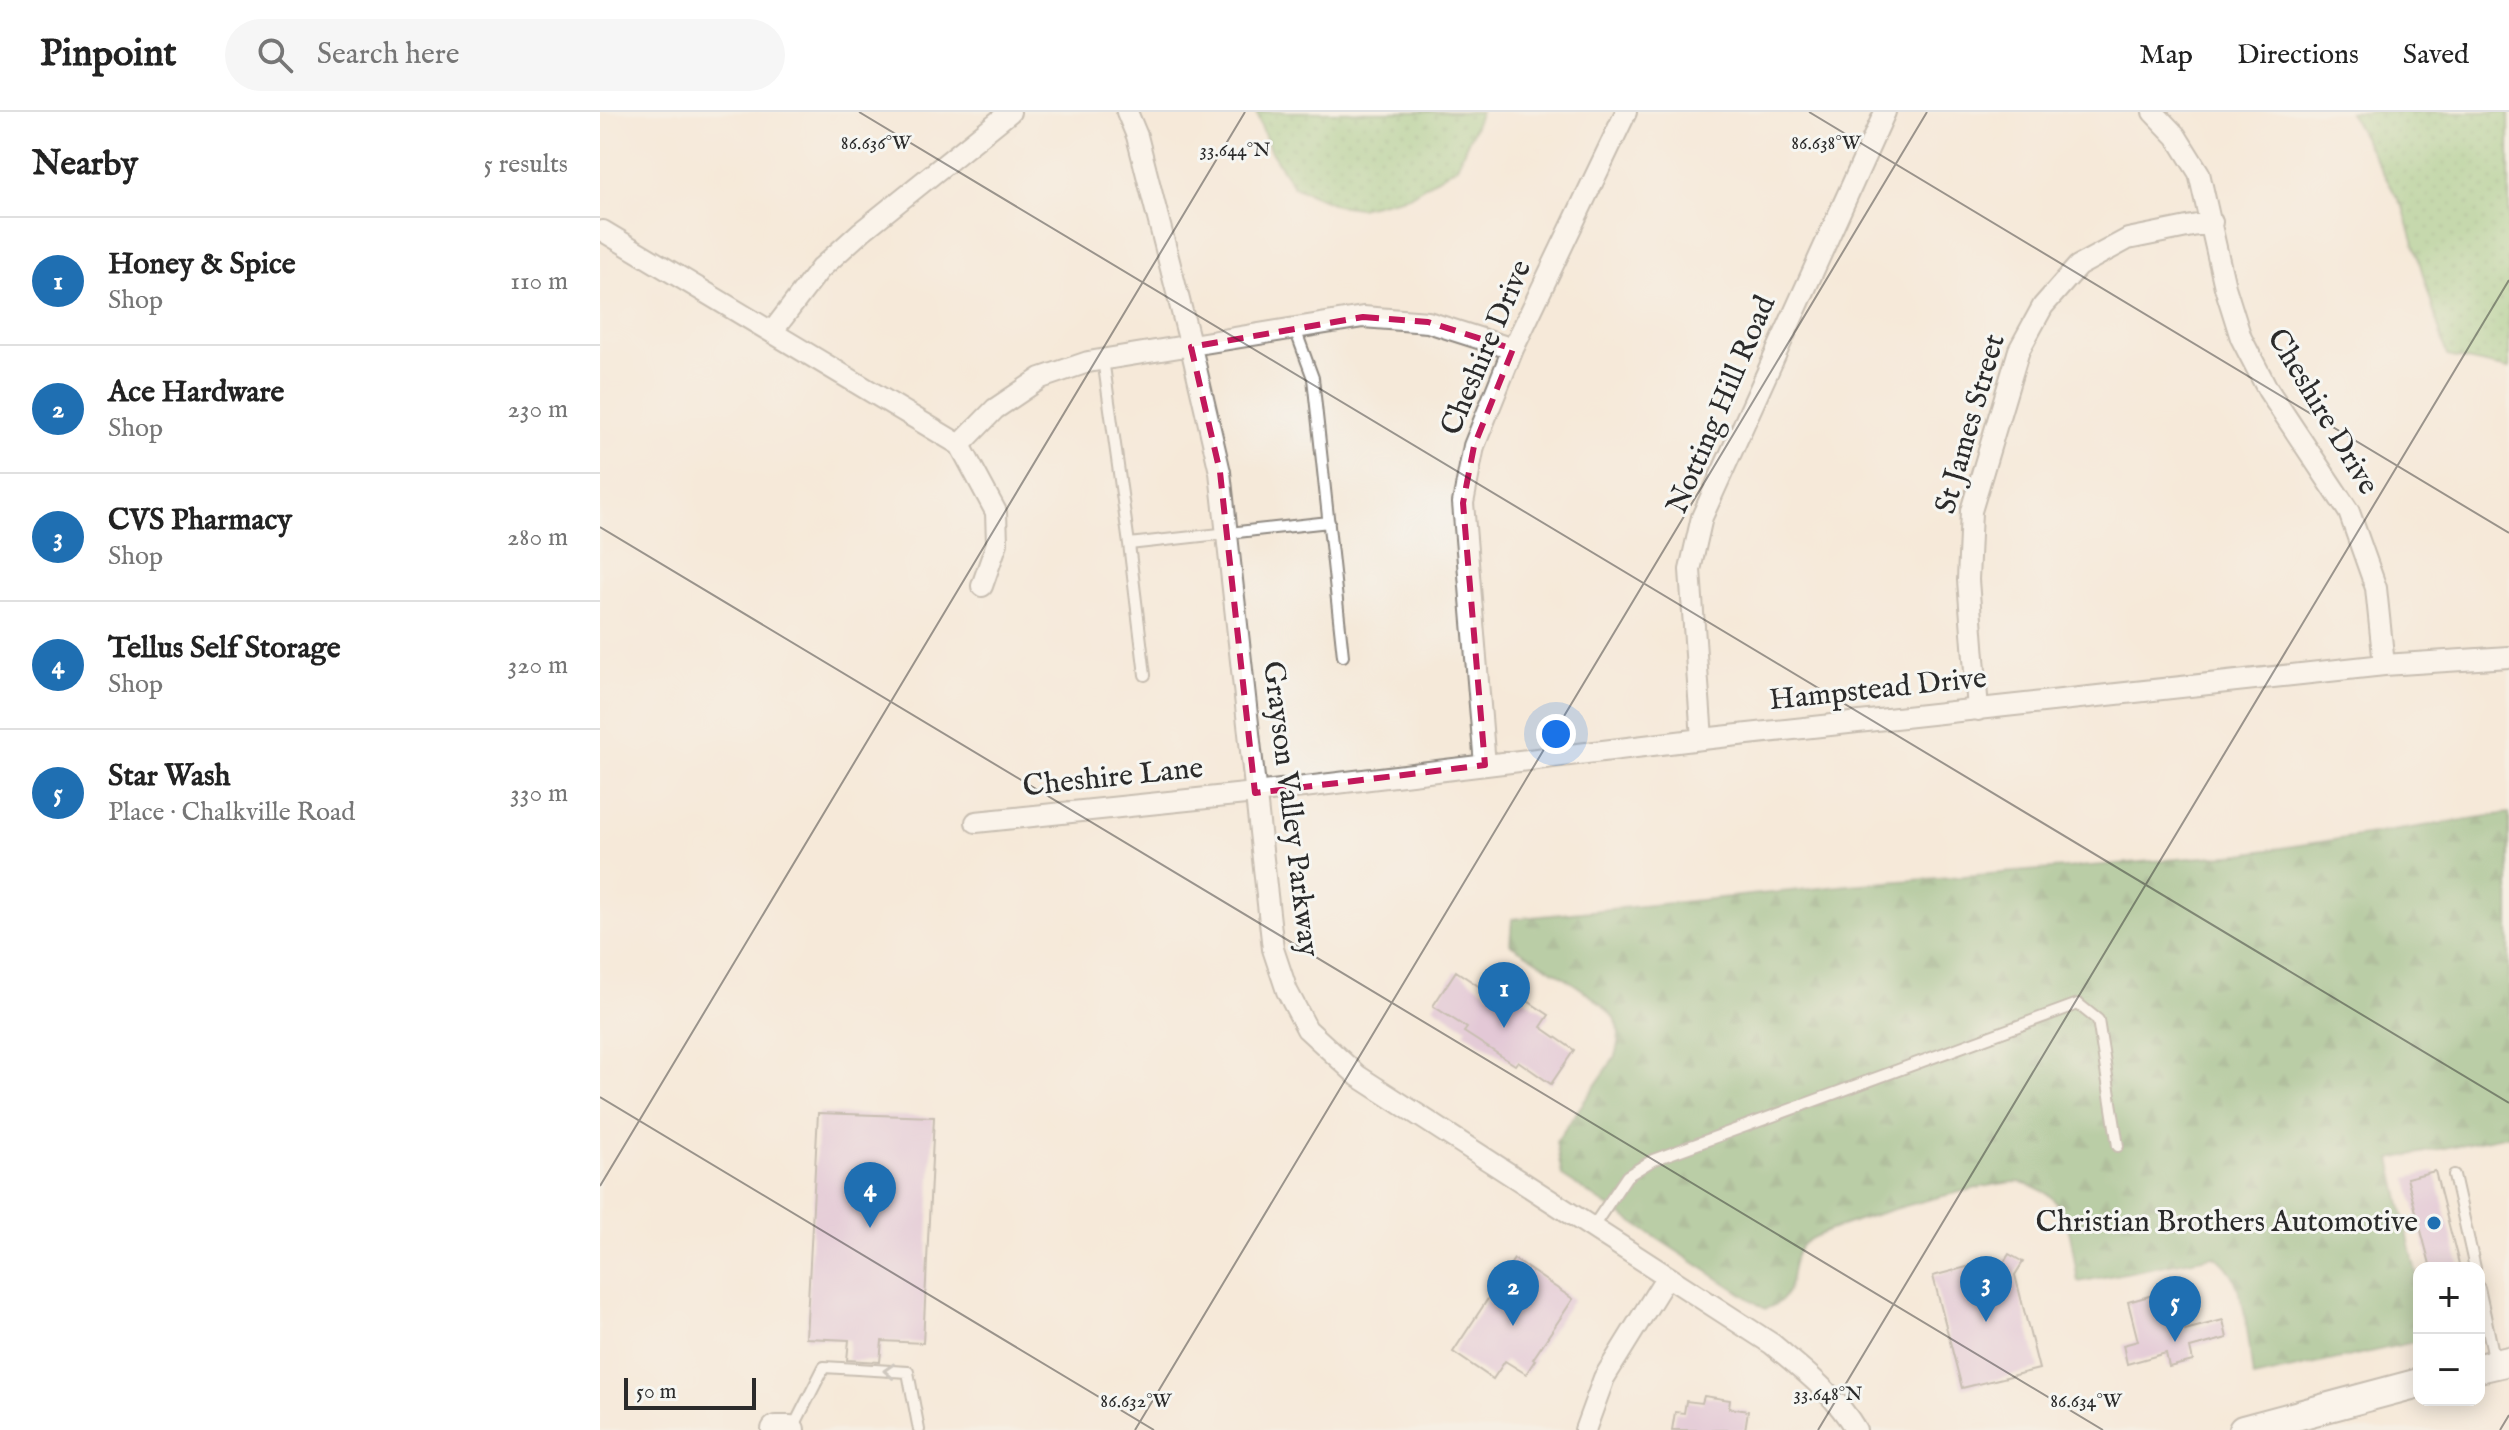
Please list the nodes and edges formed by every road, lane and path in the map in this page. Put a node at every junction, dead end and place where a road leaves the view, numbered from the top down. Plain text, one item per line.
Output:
1 (1010, 112) edge
2 (1127, 112) edge
3 (1626, 112) edge
4 (1885, 112) edge
5 (2153, 112) edge
6 (2212, 222) junction
7 (603, 231) dead end
8 (1295, 329) junction
9 (772, 332) junction
10 (1191, 347) junction
11 (1513, 349) junction
12 (1103, 359) junction
13 (960, 445) junction
14 (1329, 522) junction
15 (1227, 535) junction
16 (1129, 544) junction
17 (982, 586) dead end
18 (1343, 656) dead end
19 (2509, 657) edge
20 (2384, 665) junction
21 (1145, 675) dead end
22 (1978, 710) junction
23 (1702, 739) junction
24 (1485, 765) junction
25 (1255, 793) junction
26 (976, 822) dead end
27 (2118, 1146) dead end
28 (2454, 1175) dead end
29 (1592, 1228) junction
30 (2474, 1262) edge
31 (1667, 1276) junction
32 (2485, 1317) edge
33 (2495, 1365) edge
34 (2413, 1385) edge
35 (2252, 1429) edge
36 (776, 1430) edge
37 (791, 1430) edge
38 (919, 1430) edge
39 (1585, 1430) edge
40 (1856, 1430) edge

1 - 9 street
2 - 10 street, Grayson Valley Parkway
3 - 11 street, Cheshire Drive
4 - 23 street, Notting Hill Road
5 - 6 street, Cheshire Drive
6 - 20 street, Cheshire Drive
6 - 22 street, St James Street
7 - 9 street
8 - 10 street
8 - 11 street
8 - 14 lane
9 - 13 street
10 - 12 street
10 - 15 street, Grayson Valley Parkway
11 - 24 street, Cheshire Drive
12 - 13 street
12 - 16 lane
13 - 17 street
14 - 15 lane
14 - 18 lane
15 - 16 lane
15 - 25 street, Grayson Valley Parkway
16 - 21 lane
19 - 20 street, Hampstead Drive
20 - 22 street, Hampstead Drive
22 - 23 street, Hampstead Drive
23 - 24 street, Hampstead Drive
24 - 25 street, Hampstead Drive
25 - 26 street, Cheshire Lane
25 - 29 street, Grayson Valley Parkway
27 - 29 lane
28 - 30 lane
29 - 31 street, Grayson Valley Parkway
31 - 39 street
31 - 40 street, Grayson Valley Parkway
32 - 33 lane
34 - 35 main road
36 - 37 main road
38 -> 37 lane

